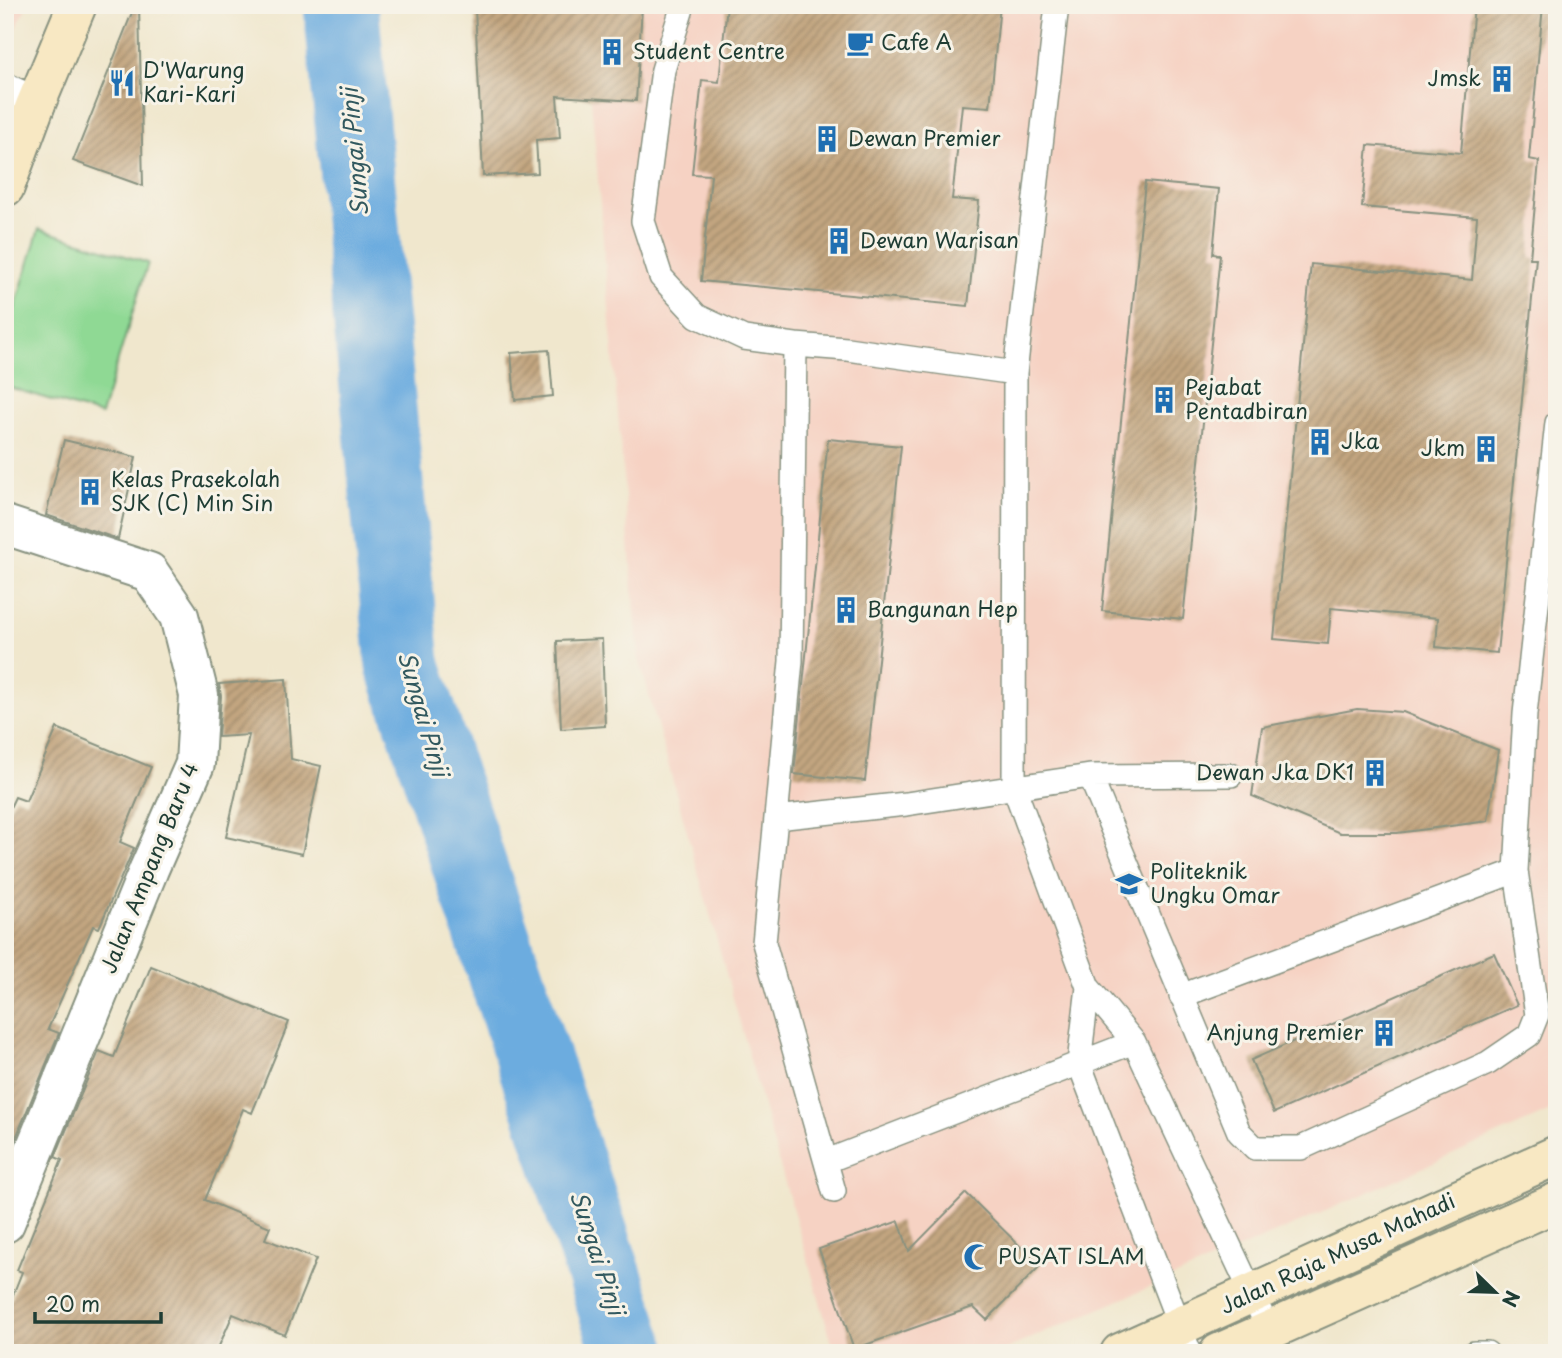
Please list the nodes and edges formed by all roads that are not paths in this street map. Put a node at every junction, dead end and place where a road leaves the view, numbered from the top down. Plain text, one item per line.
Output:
1 (77, 5) edge
2 (683, 5) edge
3 (1057, 5) edge
4 (20, 99) edge
5 (5, 187) edge
6 (795, 345) junction
7 (1015, 373) junction
8 (1557, 423) edge
9 (5, 525) edge
10 (1231, 775) dead end
11 (1090, 776) junction
12 (1014, 787) junction
13 (776, 818) junction
14 (1516, 871) junction
15 (1088, 987) junction
16 (1181, 996) junction
17 (1135, 1042) junction
18 (1079, 1063) junction
19 (1557, 1155) edge
20 (827, 1161) junction
21 (834, 1191) dead end
22 (1557, 1202) edge
23 (5, 1223) edge
24 (1253, 1293) junction
25 (1269, 1330) junction
26 (1185, 1340) edge
27 (1120, 1353) edge
28 (1219, 1353) edge
29 (1474, 1353) edge
30 (1487, 1353) edge

1 - 4 main road
2 - 6 lane
3 - 7 lane
4 - 5 main road
6 - 7 lane
6 - 13 lane
7 - 12 lane
8 - 14 lane
9 - 23 street, Jalan Ampang Baru 4
10 - 11 lane
11 - 12 lane
11 - 16 lane
12 - 13 lane
12 - 15 lane
13 - 20 lane
14 - 16 lane
14 - 16 lane
15 - 17 lane
15 - 18 lane
17 - 18 lane
17 - 24 lane
18 - 20 lane
18 - 26 lane
19 - 24 main road, Jalan Raja Musa Mahadi
20 - 21 lane
22 - 25 main road, Jalan Raja Musa Mahadi
24 - 25 lane
24 - 26 main road, Jalan Raja Musa Mahadi
25 - 28 main road, Jalan Raja Musa Mahadi
26 - 27 main road, Jalan Raja Musa Mahadi
29 - 30 lane

